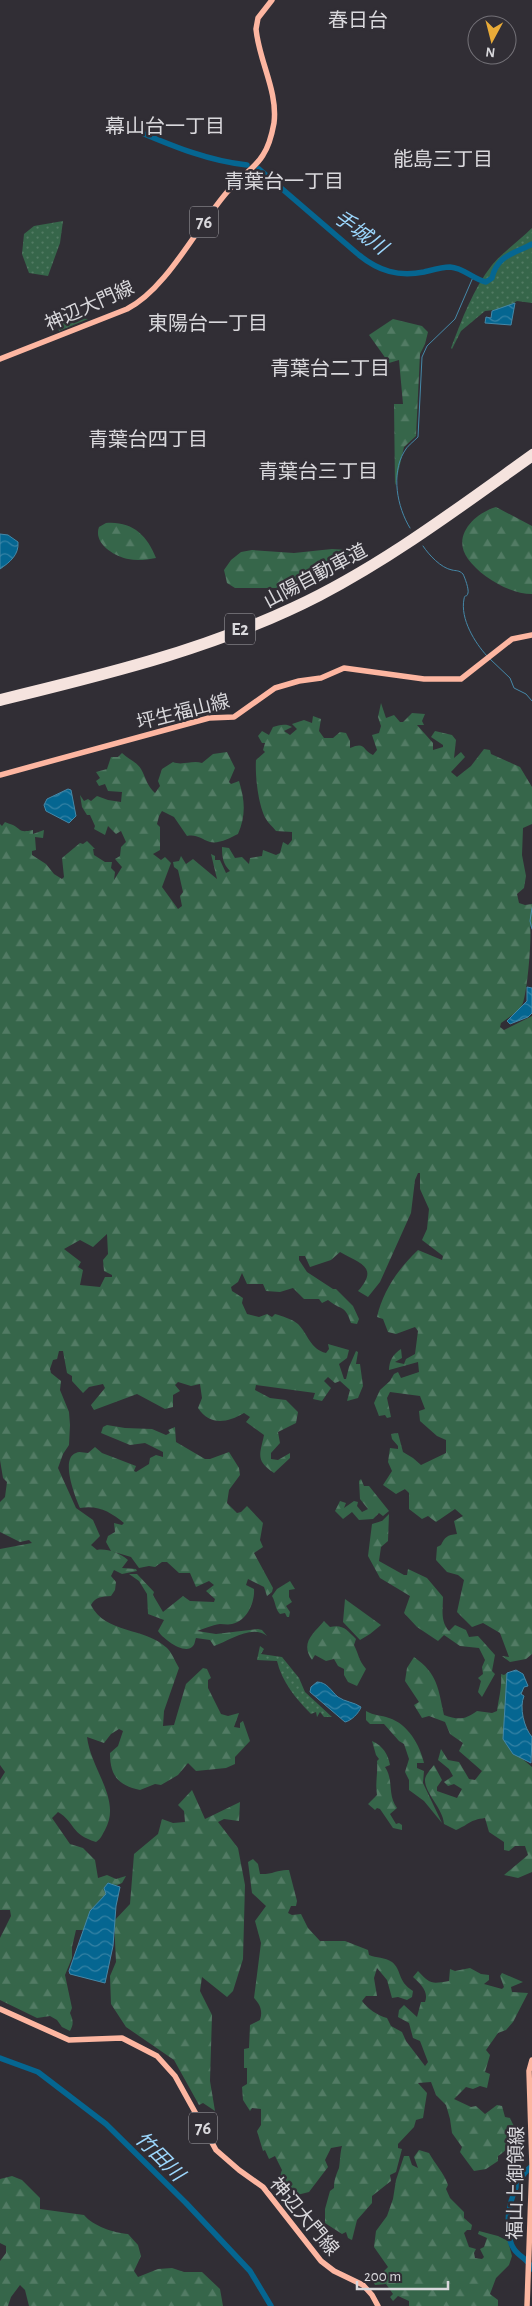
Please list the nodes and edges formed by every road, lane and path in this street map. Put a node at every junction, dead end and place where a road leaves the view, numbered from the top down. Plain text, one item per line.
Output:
1 (272, 0) edge
2 (0, 359) edge
3 (532, 452) edge
4 (532, 459) edge
5 (460, 507) junction
6 (532, 634) edge
7 (0, 697) edge
8 (0, 703) edge
9 (0, 775) edge
10 (0, 2009) edge
11 (532, 2060) edge
12 (532, 2166) edge
13 (378, 2306) edge
14 (527, 2306) edge

1 - 2 main road, 神辺大門線 / 76
3 - 5 highway, 山陽自動車道 / E2
4 - 5 highway, 山陽自動車道 / E2
5 - 7 highway, 山陽自動車道 / E2
5 - 8 highway, 山陽自動車道 / E2
6 - 9 main road, 坪生福山線
10 - 13 main road, 神辺大門線 / 76
11 - 12 main road, 福山上御領線
12 - 14 main road, 福山上御領線

